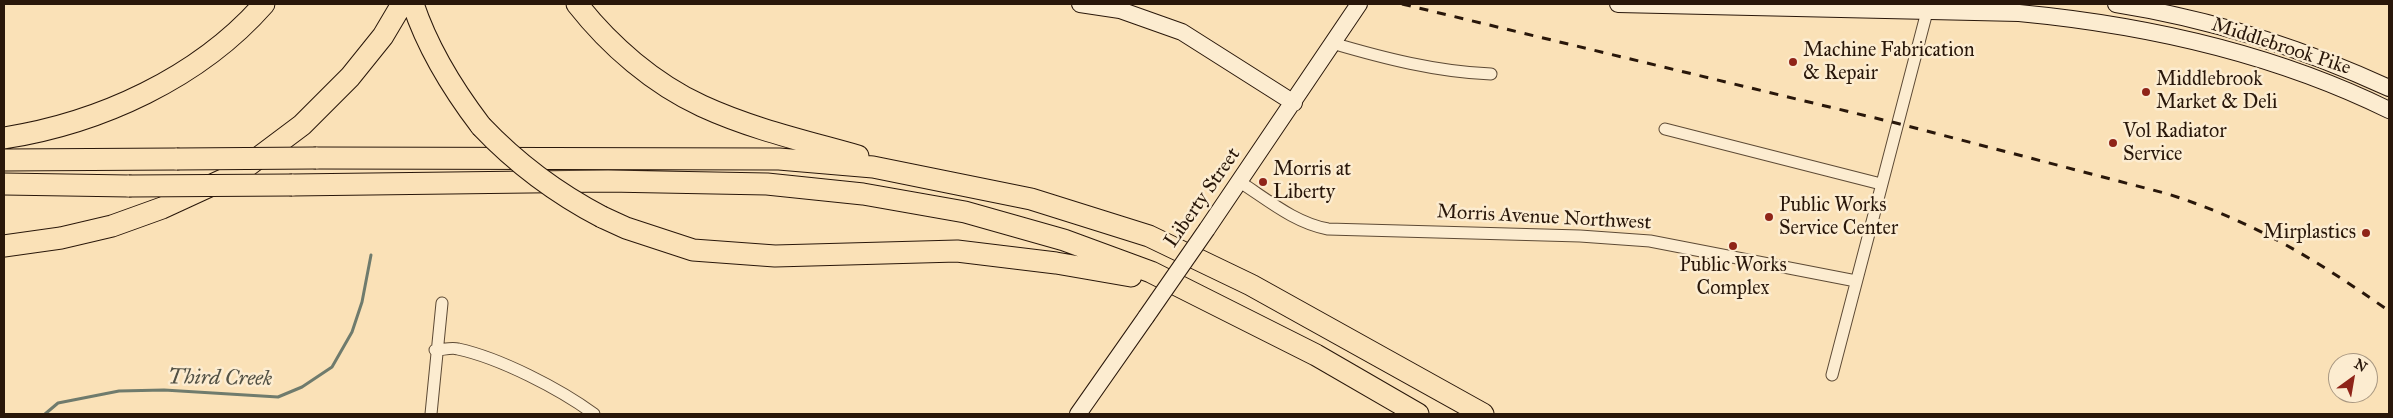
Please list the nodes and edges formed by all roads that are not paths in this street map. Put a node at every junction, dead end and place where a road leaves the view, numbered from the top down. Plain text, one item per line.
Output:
1 (264, 4) edge
2 (402, 4) edge
3 (413, 4) edge
4 (577, 4) edge
5 (1080, 4) edge
6 (1359, 4) edge
7 (1618, 4) edge
8 (2116, 4) edge
9 (1928, 7) edge
10 (2184, 17) junction
11 (2180, 37) junction
12 (1332, 43) junction
13 (1491, 74) dead end
14 (2389, 88) edge
15 (1294, 103) junction
16 (2389, 110) edge
17 (1665, 129) dead end
18 (4, 138) edge
19 (4, 160) edge
20 (1240, 182) junction
21 (4, 184) edge
22 (962, 184) junction
23 (1881, 184) junction
24 (4, 246) edge
25 (1856, 281) junction
26 (442, 303) dead end
27 (1245, 318) junction
28 (435, 350) junction
29 (1832, 375) dead end
30 (431, 414) edge
31 (594, 414) edge
32 (1078, 414) edge
33 (1418, 414) edge
34 (1483, 414) edge

1 - 18 highway
2 - 24 highway
3 - 27 highway, bridge
4 - 22 highway
5 - 15 main road
6 - 12 main road, Liberty Street
7 - 9 main road, Middlebrook Pike
8 - 10 main road, Middlebrook Pike
9 - 11 main road, Middlebrook Pike
9 - 23 street
10 - 11 main road
10 - 14 main road, Middlebrook Pike
11 - 16 main road, Middlebrook Pike
12 - 13 street
12 - 15 main road, Liberty Street
15 - 20 main road, Liberty Street
17 - 23 street
19 - 22 highway, bridge
20 - 25 street, Morris Avenue Northwest
20 - 32 main road, Liberty Street, bridge
21 - 27 highway, bridge
22 - 34 highway
23 - 25 street
25 - 29 street
26 - 28 street
27 - 33 highway
28 - 30 street
28 - 31 street

